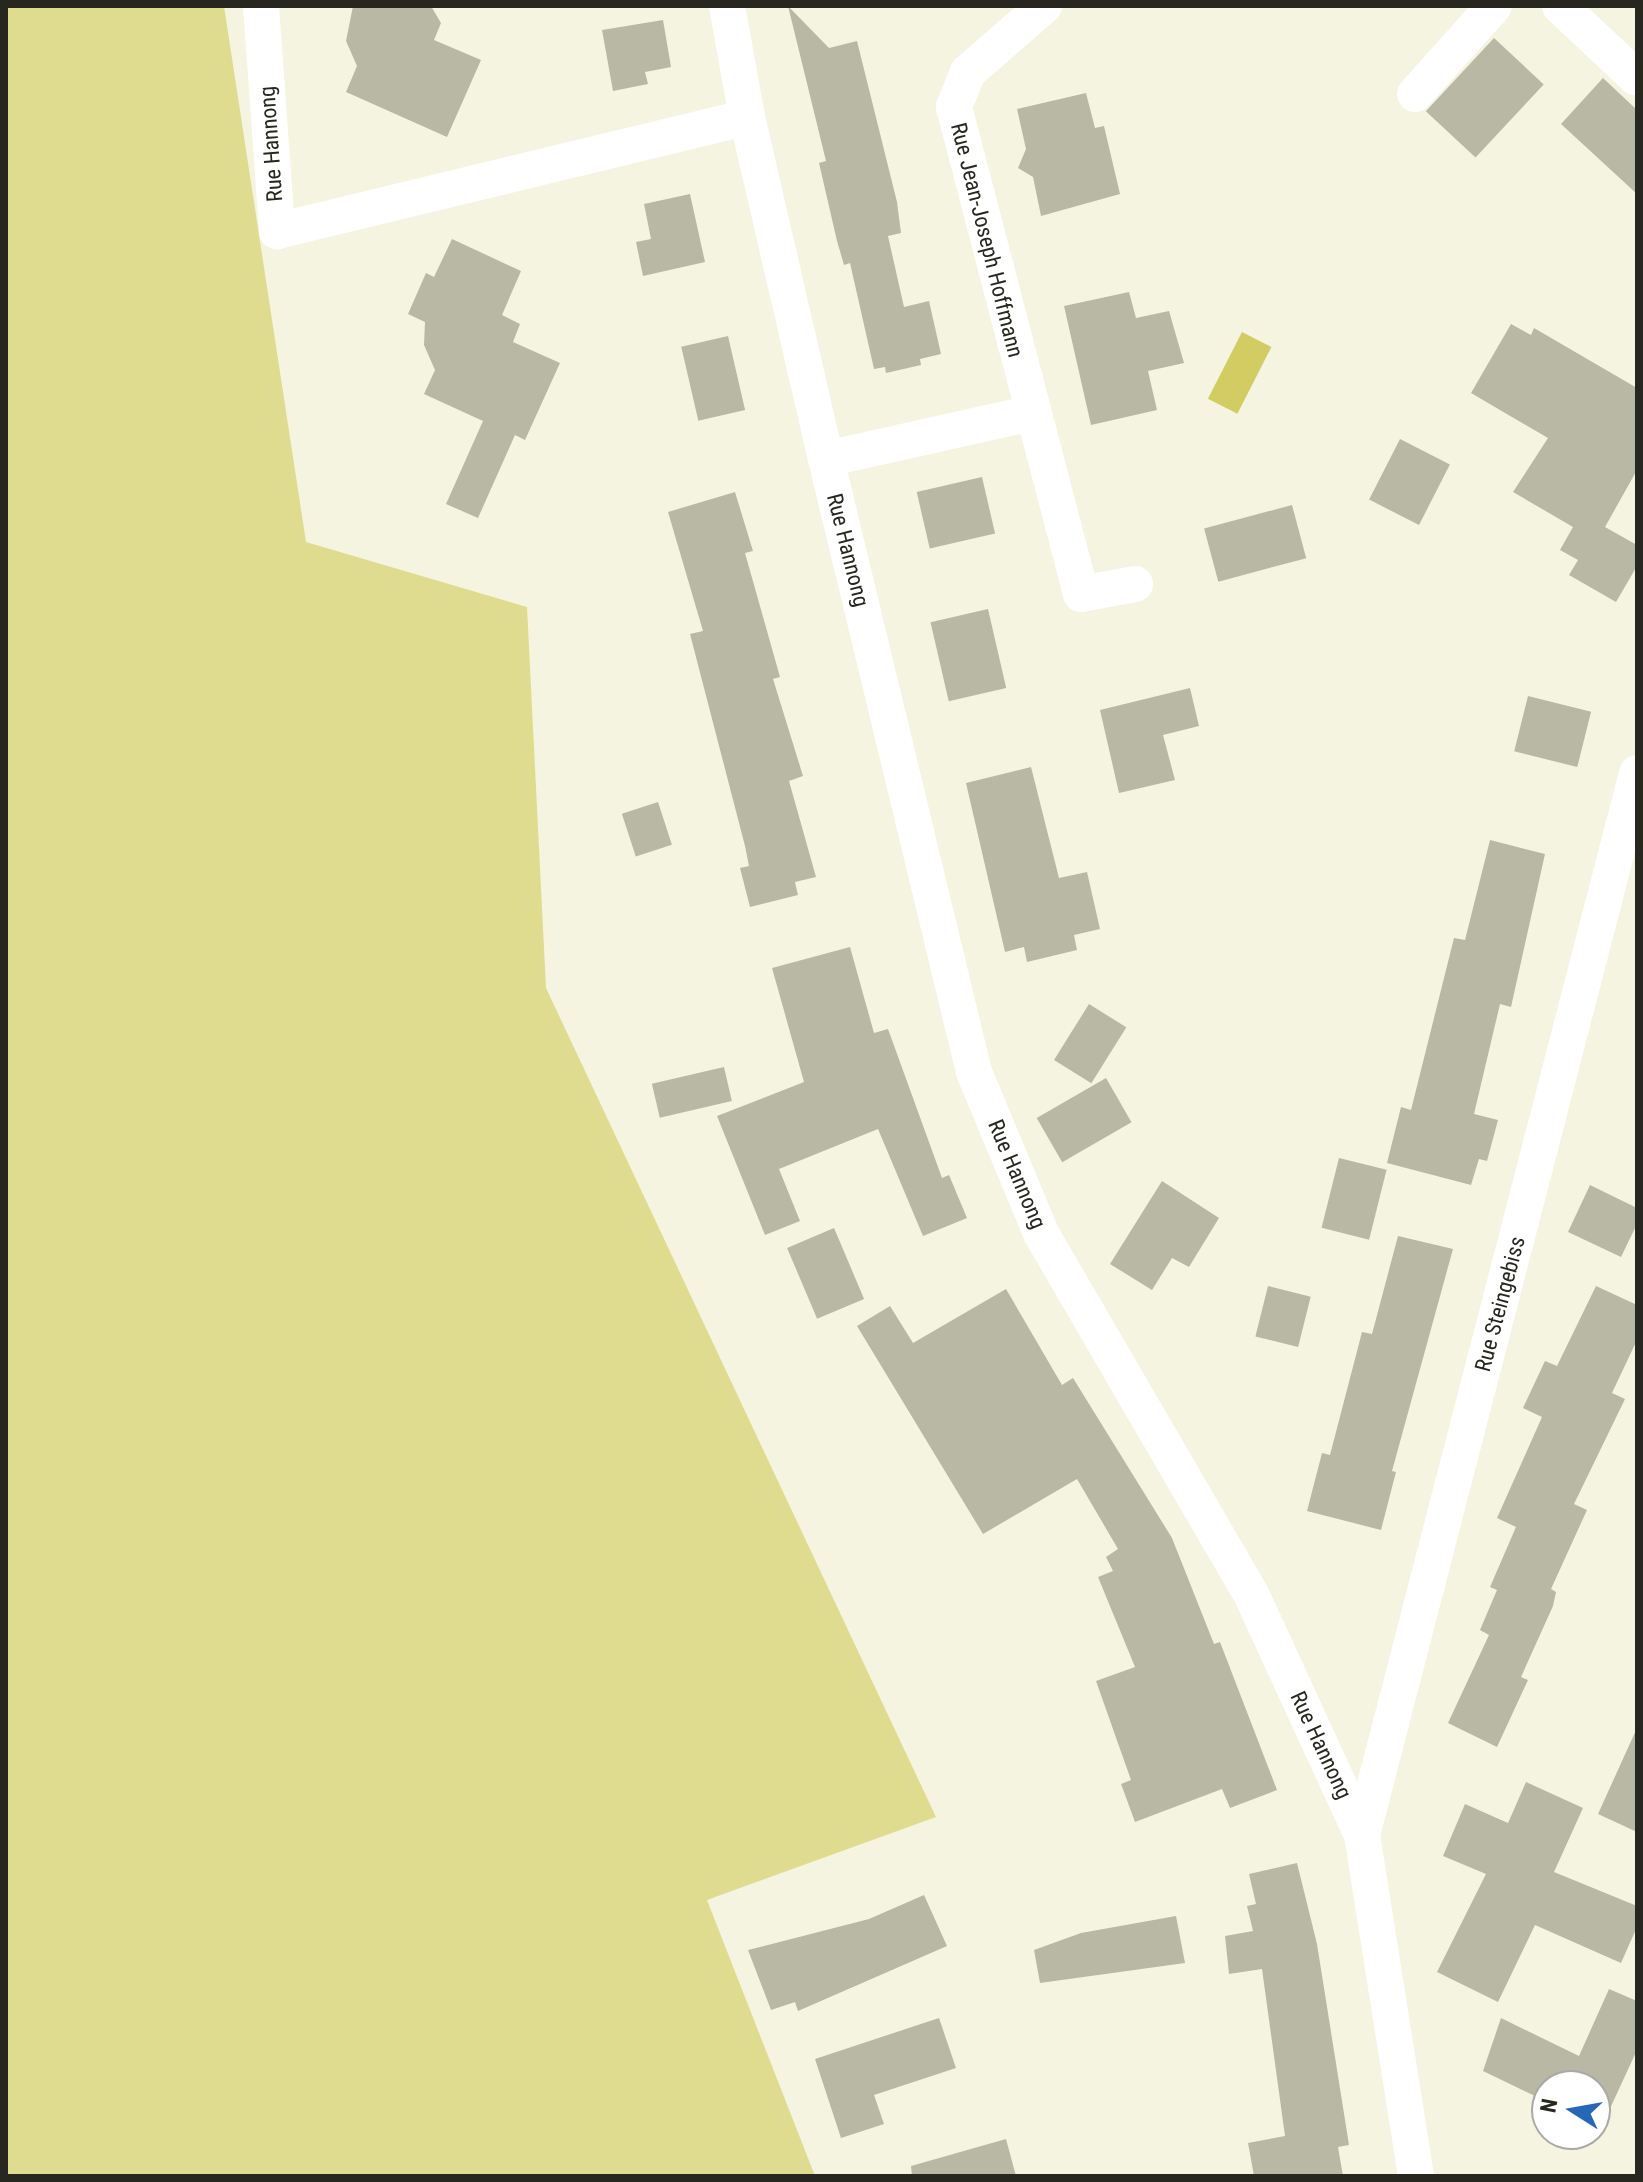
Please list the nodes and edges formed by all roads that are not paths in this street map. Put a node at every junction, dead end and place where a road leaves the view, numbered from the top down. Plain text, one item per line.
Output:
1 (261, 6) edge
2 (727, 6) edge
3 (1044, 6) edge
4 (1494, 6) edge
5 (1560, 6) edge
6 (1637, 78) edge
7 (1415, 94) dead end
8 (747, 117) junction
9 (1031, 413) junction
10 (826, 459) junction
11 (1135, 584) dead end
12 (1637, 773) edge
13 (1362, 1835) junction
14 (1416, 2176) edge

1 - 8 street, Rue Hannong
2 - 8 street, Rue Hannong
3 - 9 street, Rue Jean-Joseph Hoffmann
4 - 7 street
5 - 6 street
8 - 10 street, Rue Hannong
9 - 10 street
9 - 11 street, Rue Jean-Joseph Hoffmann
10 - 13 street, Rue Hannong
12 - 13 street, Rue Steingebiss
13 - 14 street, Rue Hannong

